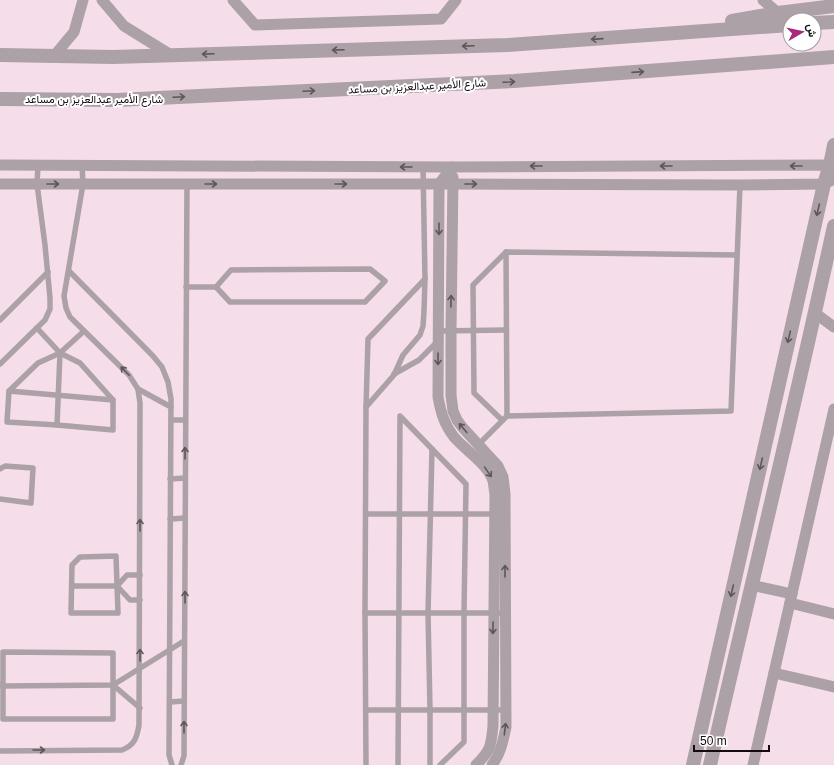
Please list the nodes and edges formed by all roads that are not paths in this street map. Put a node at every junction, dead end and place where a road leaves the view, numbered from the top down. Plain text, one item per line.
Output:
1 (83, 0) edge
2 (102, 0) edge
3 (233, 0) edge
4 (456, 0) edge
5 (763, 0) edge
6 (803, 0) edge
7 (834, 6) edge
8 (778, 13) junction
9 (834, 22) edge
10 (822, 23) edge
11 (782, 26) edge
12 (662, 34) junction
13 (0, 55) edge
14 (171, 55) junction
15 (54, 56) junction
16 (834, 57) edge
17 (0, 99) edge
18 (834, 145) edge
19 (0, 165) edge
20 (38, 165) junction
21 (82, 166) junction
22 (423, 167) junction
23 (452, 167) junction
24 (832, 167) edge
25 (829, 182) edge
26 (0, 184) edge
27 (37, 184) junction
28 (83, 184) junction
29 (187, 184) junction
30 (424, 184) junction
31 (439, 184) junction
32 (453, 184) junction
33 (740, 185) junction
34 (834, 226) edge
35 (506, 252) junction
36 (736, 255) junction
37 (68, 271) junction
38 (48, 272) junction
39 (424, 279) junction
40 (216, 287) junction
41 (186, 288) junction
42 (815, 313) junction
43 (0, 320) edge
44 (834, 327) edge
45 (37, 328) junction
46 (474, 330) junction
47 (506, 330) junction
48 (84, 331) junction
49 (451, 331) junction
50 (438, 335) junction
51 (60, 353) junction
52 (0, 364) edge
53 (394, 375) junction
54 (138, 389) junction
55 (9, 391) junction
56 (58, 395) junction
57 (113, 400) junction
58 (171, 407) junction
59 (366, 407) junction
60 (834, 409) edge
61 (504, 418) junction
62 (171, 420) junction
63 (186, 420) junction
64 (57, 425) junction
65 (478, 445) junction
66 (432, 449) junction
67 (470, 453) junction
68 (0, 469) edge
69 (185, 478) junction
70 (170, 479) junction
71 (0, 499) edge
72 (366, 514) junction
73 (399, 514) junction
74 (430, 514) junction
75 (466, 514) junction
76 (494, 514) junction
77 (185, 518) junction
78 (170, 519) junction
79 (140, 575) junction
80 (751, 585) junction
81 (72, 586) junction
82 (117, 586) junction
83 (791, 599) junction
84 (140, 600) junction
85 (399, 612) junction
86 (365, 613) junction
87 (428, 613) junction
88 (464, 613) junction
89 (494, 613) junction
90 (506, 613) junction
91 (834, 614) edge
92 (184, 641) junction
93 (170, 650) junction
94 (140, 670) junction
95 (774, 673) junction
96 (1, 686) edge
97 (113, 686) junction
98 (834, 687) edge
99 (184, 701) junction
100 (170, 702) junction
101 (140, 708) junction
102 (366, 710) junction
103 (398, 710) junction
104 (430, 710) junction
105 (465, 710) junction
106 (493, 710) junction
107 (506, 710) junction
108 (0, 751) edge
109 (172, 765) edge
110 (181, 765) edge
111 (366, 765) edge
112 (398, 765) edge
113 (430, 765) edge
114 (440, 765) edge
115 (476, 765) edge
116 (492, 765) edge
117 (692, 765) edge
118 (710, 765) edge
119 (753, 765) edge

1 - 15 street
2 - 14 street
3 - 4 street
5 - 8 street
6 - 8 street
7 - 8 street
8 - 12 street
9 - 10 street
11 - 12 street
12 -> 14 street
13 - 15 street
14 - 15 street
17 -> 16 street, شارع الأمير عبدالعزيز بن مساعد
18 - 24 street
19 - 20 street
20 - 21 street
20 - 27 lane
22 -> 21 street
21 - 28 lane
22 - 23 street
22 - 30 lane
24 -> 23 street
23 - 31 street
23 - 32 street
24 - 25 street
25 - 33 street
25 -> 117 street
26 - 27 street
27 -> 28 street
27 - 38 lane
28 - 29 street
28 - 37 lane
29 -> 30 street
29 - 41 lane
30 - 31 street
30 - 39 lane
31 - 32 street
31 -> 50 street
32 -> 33 street
49 -> 32 street
33 - 36 lane
34 - 42 street
35 - 36 lane
35 - 46 lane
35 - 47 lane
36 - 61 lane
37 - 48 lane
37 - 58 lane
38 - 43 lane
38 - 45 lane
39 - 53 lane
39 - 59 lane
40 - 40 lane
40 - 41 lane
41 - 63 lane
42 - 44 street
42 - 80 street
45 - 51 lane
45 - 52 lane
46 - 47 lane
46 - 49 lane
46 - 61 lane
47 - 61 lane
48 - 51 lane
54 -> 48 lane
49 - 50 lane
65 -> 49 street
50 - 53 lane
50 -> 67 street
51 - 55 lane
51 - 56 lane
51 - 57 lane
53 - 59 lane
54 - 58 lane
79 -> 54 lane
55 - 56 lane
55 - 64 lane
56 - 57 lane
56 - 64 lane
57 - 64 lane
58 - 62 lane
59 - 72 lane
60 - 83 street
61 - 65 lane
62 - 63 lane
62 - 70 lane
69 -> 63 lane
65 - 67 lane
90 -> 65 street
66 - 73 lane
66 - 74 lane
66 - 75 lane
67 -> 76 street
68 - 71 lane
69 - 70 lane
69 - 77 lane
70 - 78 lane
72 - 73 lane
72 - 86 lane
73 - 74 lane
73 - 85 lane
74 - 75 lane
74 - 87 lane
75 - 76 lane
75 - 88 lane
76 - 89 street
77 - 78 lane
92 -> 77 lane
78 - 93 lane
79 - 82 lane
79 - 84 lane
80 - 83 street
80 - 118 street
81 - 82 lane
81 - 82 lane
81 - 82 lane
82 - 84 lane
83 - 91 street
83 - 95 street
94 -> 84 lane
85 - 86 lane
85 - 87 lane
85 - 103 lane
86 - 102 lane
87 - 88 lane
87 - 104 lane
88 - 89 lane
88 - 105 lane
89 - 90 lane
89 -> 106 street
90 - 107 street
92 - 93 lane
92 - 99 lane
93 - 94 lane
93 - 100 lane
94 - 97 lane
94 - 101 lane
95 - 98 street
95 - 119 street
96 - 97 lane
96 - 97 lane
96 - 97 lane
97 - 101 lane
99 - 100 lane
110 -> 99 lane
100 - 109 lane
108 -> 101 lane
102 - 103 lane
102 - 111 lane
103 - 104 lane
103 - 112 lane
104 - 105 lane
104 - 113 lane
105 - 106 lane
105 - 114 lane
106 - 107 lane
106 - 115 street
116 -> 107 street

